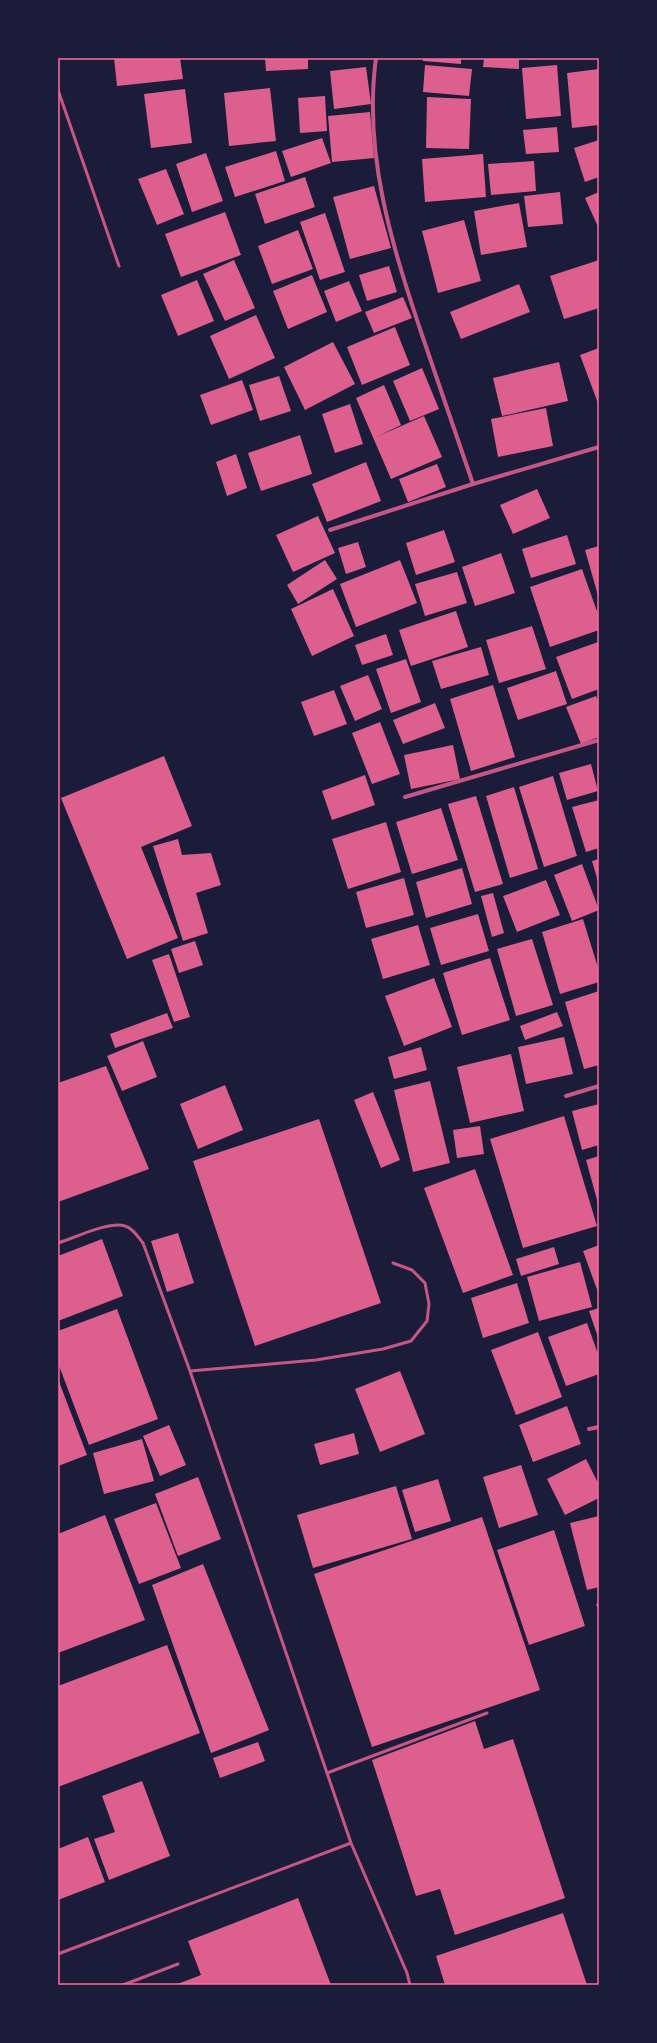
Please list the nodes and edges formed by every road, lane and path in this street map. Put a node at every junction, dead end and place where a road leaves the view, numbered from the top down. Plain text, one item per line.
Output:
1 (376, 58) edge
2 (58, 90) edge
3 (119, 266) dead end
4 (599, 447) edge
5 (473, 484) junction
6 (330, 530) dead end
7 (599, 740) edge
8 (405, 797) dead end
9 (599, 1086) edge
10 (566, 1096) dead end
11 (58, 1243) edge
12 (393, 1263) dead end
13 (190, 1371) junction
14 (599, 1427) edge
15 (589, 1430) dead end
16 (487, 1713) dead end
17 (327, 1773) junction
18 (351, 1843) junction
19 (58, 1954) edge
20 (178, 1964) dead end
21 (123, 1985) edge
22 (410, 1985) edge

1 - 5 street
2 - 3 lane
4 - 5 street
5 - 6 street
7 - 8 street
9 - 10 street
11 - 13 lane
12 - 13 lane
13 - 17 lane
14 - 15 street
16 - 17 lane
17 - 18 lane
18 - 19 lane
18 - 22 lane
20 - 21 lane

